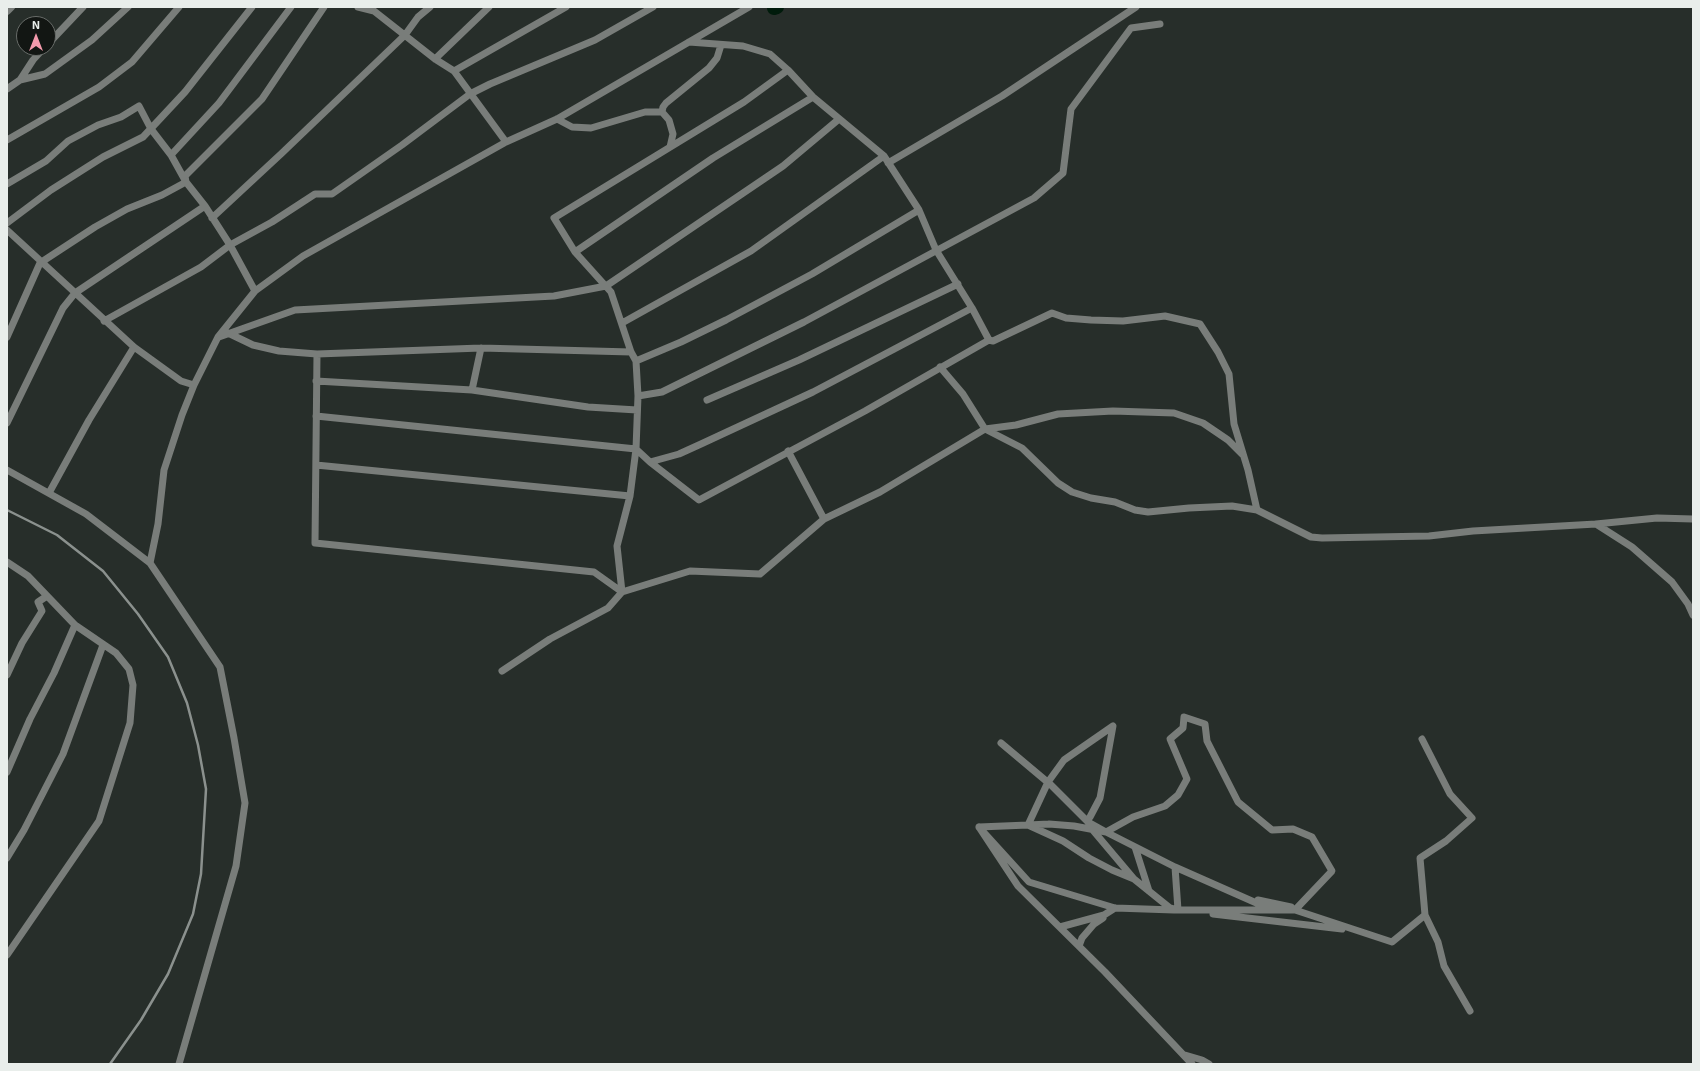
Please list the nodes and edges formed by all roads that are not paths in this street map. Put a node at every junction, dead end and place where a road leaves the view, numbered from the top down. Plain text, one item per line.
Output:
1 (11, 7) edge
2 (83, 7) edge
3 (128, 7) edge
4 (179, 7) edge
5 (252, 7) edge
6 (291, 7) edge
7 (324, 7) edge
8 (358, 7) edge
9 (430, 7) edge
10 (489, 7) edge
11 (566, 7) edge
12 (653, 7) edge
13 (749, 7) edge
14 (1136, 7) edge
15 (376, 9) edge
16 (7, 11) edge
17 (1160, 24) dead end
18 (405, 35) junction
19 (56, 36) edge
20 (688, 42) junction
21 (721, 45) junction
22 (37, 56) edge
23 (436, 59) junction
24 (788, 70) junction
25 (454, 71) junction
26 (20, 80) junction
27 (7, 89) edge
28 (470, 94) junction
29 (813, 97) junction
30 (662, 112) junction
31 (557, 119) junction
32 (839, 119) junction
33 (151, 129) junction
34 (7, 140) edge
35 (506, 142) junction
36 (670, 147) junction
37 (171, 155) junction
38 (884, 156) junction
39 (888, 163) junction
40 (186, 182) junction
41 (7, 184) edge
42 (205, 206) junction
43 (919, 210) junction
44 (212, 218) junction
45 (7, 223) edge
46 (7, 230) edge
47 (230, 245) junction
48 (936, 250) junction
49 (575, 252) junction
50 (42, 261) junction
51 (958, 284) junction
52 (606, 286) junction
53 (255, 291) junction
54 (75, 293) junction
55 (972, 308) junction
56 (104, 320) junction
57 (622, 323) junction
58 (228, 334) junction
59 (7, 337) edge
60 (218, 337) junction
61 (989, 340) junction
62 (134, 347) junction
63 (481, 348) junction
64 (631, 352) junction
65 (317, 354) junction
66 (636, 361) junction
67 (940, 367) junction
68 (316, 381) junction
69 (194, 385) junction
70 (472, 390) junction
71 (638, 396) junction
72 (707, 400) dead end
73 (637, 410) junction
74 (316, 416) junction
75 (7, 423) edge
76 (985, 429) junction
77 (636, 449) junction
78 (788, 451) junction
79 (1244, 456) junction
80 (650, 462) junction
81 (316, 465) junction
82 (7, 470) edge
83 (50, 493) junction
84 (630, 496) junction
85 (1257, 510) junction
86 (824, 519) junction
87 (1693, 519) edge
88 (1596, 524) junction
89 (7, 562) edge
90 (150, 563) junction
91 (622, 592) junction
92 (47, 596) junction
93 (1693, 615) edge
94 (75, 625) junction
95 (104, 645) junction
96 (502, 671) dead end
97 (7, 675) edge
98 (1422, 739) dead end
99 (1000, 743) dead end
100 (7, 772) edge
101 (1048, 782) junction
102 (1090, 817) dead end
103 (1028, 825) junction
104 (979, 827) junction
105 (1091, 828) junction
106 (1106, 832) junction
107 (1135, 847) junction
108 (7, 858) edge
109 (1175, 867) junction
110 (1134, 879) junction
111 (1149, 892) junction
112 (1244, 897) junction
113 (1115, 908) junction
114 (1296, 909) junction
115 (1179, 910) junction
116 (1274, 910) junction
117 (1108, 912) junction
118 (1425, 915) junction
119 (1060, 927) junction
120 (1357, 930) junction
121 (1079, 946) junction
122 (7, 955) edge
123 (1470, 1011) dead end
124 (1185, 1055) junction
125 (179, 1064) edge
126 (1192, 1064) edge
127 (1209, 1064) edge

1 - 16 street
2 - 19 street
3 - 26 street
4 - 34 street
5 - 33 street
6 - 37 street
7 - 40 street
8 - 15 street
9 - 18 street
10 - 23 street
11 - 25 street
12 - 28 street
13 - 20 street
14 - 39 street
15 - 18 street
17 - 48 street
18 - 23 street
18 - 44 street
20 - 21 street
20 - 31 street
21 - 24 street
21 - 30 street
22 - 26 street
23 - 25 street
24 - 29 street
24 - 36 street
25 - 28 street
26 - 27 street
28 - 35 street
28 - 47 street
29 - 32 street
29 - 49 street
30 - 31 street
30 - 36 street
31 - 35 street
32 - 38 street
32 - 52 street
33 - 37 street
33 - 41 street
33 - 45 street
35 - 53 street
36 - 49 street
37 - 40 street
38 - 39 street
38 - 57 street
39 - 43 street
40 - 42 street
40 - 50 street
42 - 44 street
42 - 54 street
43 - 48 street
43 - 66 street
44 - 47 street
46 - 50 street
47 - 53 street
47 - 56 street
48 - 51 street
48 - 71 street
49 - 52 street
50 - 54 street
50 - 59 street
51 - 55 street
51 - 72 street
52 - 57 street
52 - 58 street
53 - 60 street
54 - 56 street
54 - 75 street
55 - 61 street
55 - 80 street
56 - 62 street
57 - 64 street
58 - 60 street
58 - 65 street
60 - 69 street
61 - 67 street
61 - 79 street
62 - 69 street
62 - 83 street
63 - 64 street
63 - 65 street
63 - 70 street
64 - 66 street
65 - 68 street
66 - 71 street
67 - 76 street
67 - 78 street
68 - 70 street
68 - 74 street
69 - 90 street
70 - 73 street
71 - 73 street
73 - 77 street
74 - 77 street
74 - 81 street
76 - 79 street
76 - 85 street
76 - 86 street
77 - 80 street
77 - 84 street
78 - 80 street
78 - 86 street
79 - 85 street
81 - 84 street
81 - 91 street
82 - 83 street
83 - 90 street
84 - 91 street
85 - 88 street
86 - 91 street
87 - 88 street
88 - 93 street
89 - 92 street
90 - 125 street
91 - 96 street
92 - 94 street
92 - 97 street
94 - 95 street
94 - 100 street
95 - 108 street
95 - 122 street
98 - 118 street
99 - 101 street
101 - 102 street
101 - 103 street
101 - 106 street
103 - 104 street
103 - 105 street
103 - 110 street
104 - 113 street
104 - 119 street
105 - 106 street
105 - 110 street
106 - 107 street
106 - 114 street
107 - 109 street
107 - 111 street
109 - 112 street
109 - 115 street
110 - 111 street
111 - 115 street
112 - 114 street
112 - 116 street
113 - 115 street
113 - 117 street
114 - 116 street
114 - 120 street
115 - 116 street
115 - 120 street
117 - 119 street
117 - 121 street
118 - 120 street
118 - 123 street
119 - 121 street
121 - 124 street
124 - 126 street
124 - 127 street

